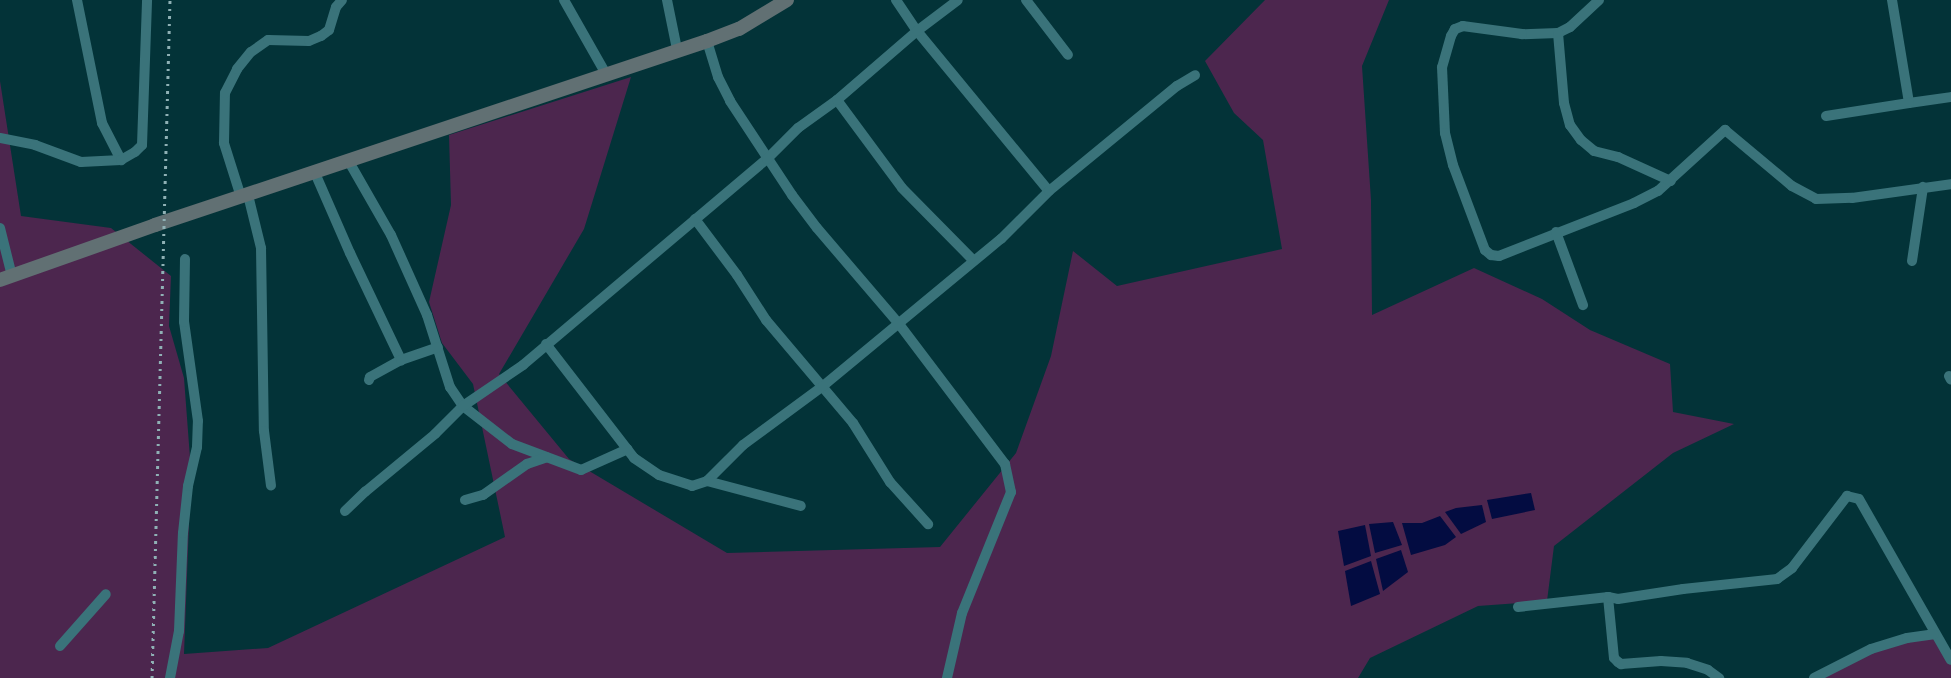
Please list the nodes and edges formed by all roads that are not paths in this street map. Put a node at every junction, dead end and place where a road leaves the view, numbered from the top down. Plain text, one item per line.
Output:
1 (77, 0) edge
2 (148, 0) edge
3 (342, 0) edge
4 (564, 0) edge
5 (667, 0) edge
6 (786, 0) edge
7 (896, 0) edge
8 (958, 0) edge
9 (1026, 0) edge
10 (1599, 0) edge
11 (1892, 0) edge
12 (916, 32) junction
13 (1558, 33) junction
14 (707, 40) junction
15 (677, 49) junction
16 (1068, 54) dead end
17 (606, 74) junction
18 (1195, 75) dead end
19 (1951, 97) edge
20 (837, 100) junction
21 (1909, 103) junction
22 (1826, 116) dead end
23 (0, 138) edge
24 (767, 159) junction
25 (121, 160) junction
26 (348, 160) junction
27 (314, 173) junction
28 (1671, 181) junction
29 (1951, 184) edge
30 (1923, 187) junction
31 (1049, 191) junction
32 (244, 196) junction
33 (695, 219) junction
34 (0, 228) edge
35 (1556, 232) junction
36 (185, 259) dead end
37 (973, 260) junction
38 (1912, 261) dead end
39 (6, 278) edge
40 (1583, 305) dead end
41 (899, 324) junction
42 (546, 344) junction
43 (438, 347) junction
44 (401, 360) junction
45 (369, 380) dead end
46 (823, 386) junction
47 (463, 406) junction
48 (628, 449) junction
49 (547, 457) junction
50 (707, 481) junction
51 (271, 486) dead end
52 (465, 500) dead end
53 (801, 506) dead end
54 (345, 511) dead end
55 (928, 524) dead end
56 (106, 594) dead end
57 (1608, 597) junction
58 (1518, 607) dead end
59 (1934, 634) junction
60 (60, 646) dead end
61 (1951, 660) edge
62 (1715, 677) edge
63 (170, 678) edge
64 (947, 678) edge
65 (1814, 678) edge

1 - 25 street
2 - 25 street
3 - 32 street
4 - 17 street
5 - 15 street
6 - 14 street
7 - 12 street
8 - 12 street
9 - 16 street
10 - 13 street
11 - 21 street
12 - 20 street
12 - 31 street
13 - 28 street
13 - 35 street
14 - 15 street
14 - 24 street
15 - 17 street
17 - 26 street
18 - 31 street
19 - 21 street
20 - 24 street
20 - 37 street
21 - 22 street
23 - 25 street
24 - 33 street
24 - 41 street
26 - 27 street
26 - 43 street
27 - 32 street
27 - 44 street
28 - 30 street
28 - 35 street
29 - 30 street
30 - 38 street
31 - 37 street
32 - 39 street
32 - 51 street
33 - 42 street
33 - 46 street
34 - 39 street
35 - 40 street
36 - 63 street
37 - 41 street
41 - 46 street
41 - 64 street
42 - 47 street
42 - 48 street
43 - 44 street
43 - 47 street
44 - 45 street
46 - 50 street
46 - 55 street
47 - 49 street
47 - 54 street
48 - 49 street
48 - 50 street
49 - 52 street
50 - 53 street
56 - 60 street
57 - 58 street
57 - 59 street
57 - 62 street
59 - 61 street
59 - 65 street

